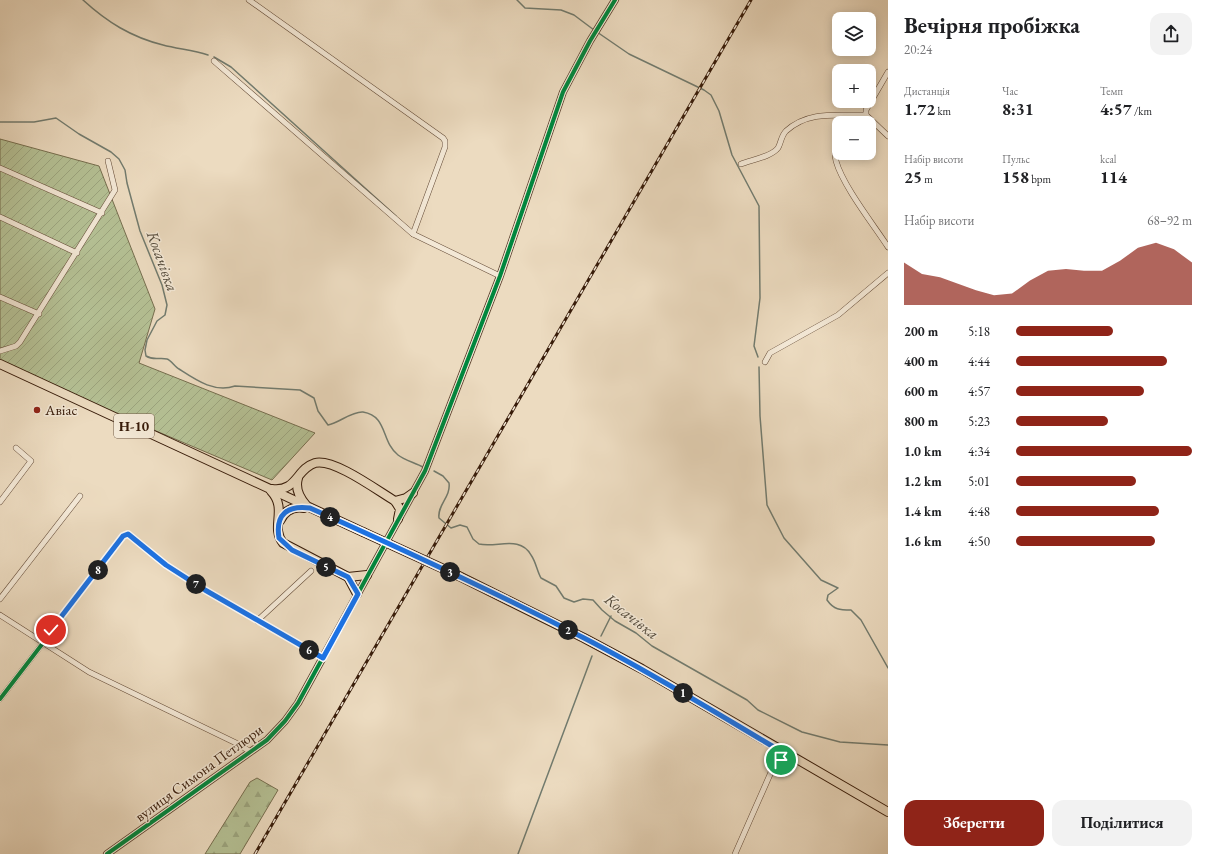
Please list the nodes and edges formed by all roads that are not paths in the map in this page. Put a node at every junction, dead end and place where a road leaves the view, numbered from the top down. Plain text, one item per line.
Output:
1 (249, 0) edge
2 (615, 0) edge
3 (214, 61) dead end
4 (888, 72) edge
5 (866, 115) junction
6 (888, 136) edge
7 (836, 160) edge
8 (108, 161) dead end
9 (741, 164) dead end
10 (0, 168) edge
11 (102, 213) junction
12 (0, 217) edge
13 (412, 234) junction
14 (888, 246) edge
15 (77, 253) junction
16 (888, 273) edge
17 (500, 276) junction
18 (0, 296) edge
19 (38, 314) junction
20 (0, 351) edge
21 (765, 362) dead end
22 (0, 364) edge
23 (16, 448) dead end
24 (298, 477) junction
25 (268, 488) junction
26 (413, 493) junction
27 (80, 496) dead end
28 (395, 501) junction
29 (0, 502) edge
30 (310, 508) junction
31 (398, 520) junction
32 (278, 529) junction
33 (311, 571) dead end
34 (367, 575) junction
35 (348, 577) junction
36 (358, 594) junction
37 (0, 599) edge
38 (0, 615) edge
39 (257, 621) junction
40 (43, 643) junction
41 (323, 658) junction
42 (0, 700) edge
43 (251, 752) junction
44 (789, 756) junction
45 (888, 812) edge
46 (107, 854) edge
47 (736, 854) edge

1 - 13 street
2 - 17 street, вулиця Симона Петлюри
3 - 13 street
4 - 5 street
5 - 6 street
5 - 9 street
7 - 14 street
8 - 11 street
10 - 11 street
11 - 15 street
12 - 15 street
13 - 17 street
15 - 19 street
16 - 21 street
17 - 26 street, вулиця Симона Петлюри
18 - 19 street
19 - 20 street
22 - 25 main road, Н-10
23 - 29 street
24 - 25 main road
24 - 28 main road
24 - 30 main road
25 - 30 main road, Н-10
25 - 32 main road
26 - 28 main road
26 - 31 street, вулиця Симона Петлюри
27 - 37 street
28 - 31 main road
30 - 32 main road
30 - 44 main road, Н-10, bridge
31 - 34 street, вулиця Симона Петлюри
32 - 35 main road
33 - 39 street
34 - 35 main road
34 - 36 street, вулиця Симона Петлюри
35 - 36 main road
36 - 41 street, вулиця Симона Петлюри
38 - 40 street
39 - 40 street
39 - 41 street
40 - 42 street
40 - 43 street
41 - 43 street, вулиця Симона Петлюри
43 - 46 street, вулиця Симона Петлюри
44 - 45 main road, Н-10
44 - 47 street

